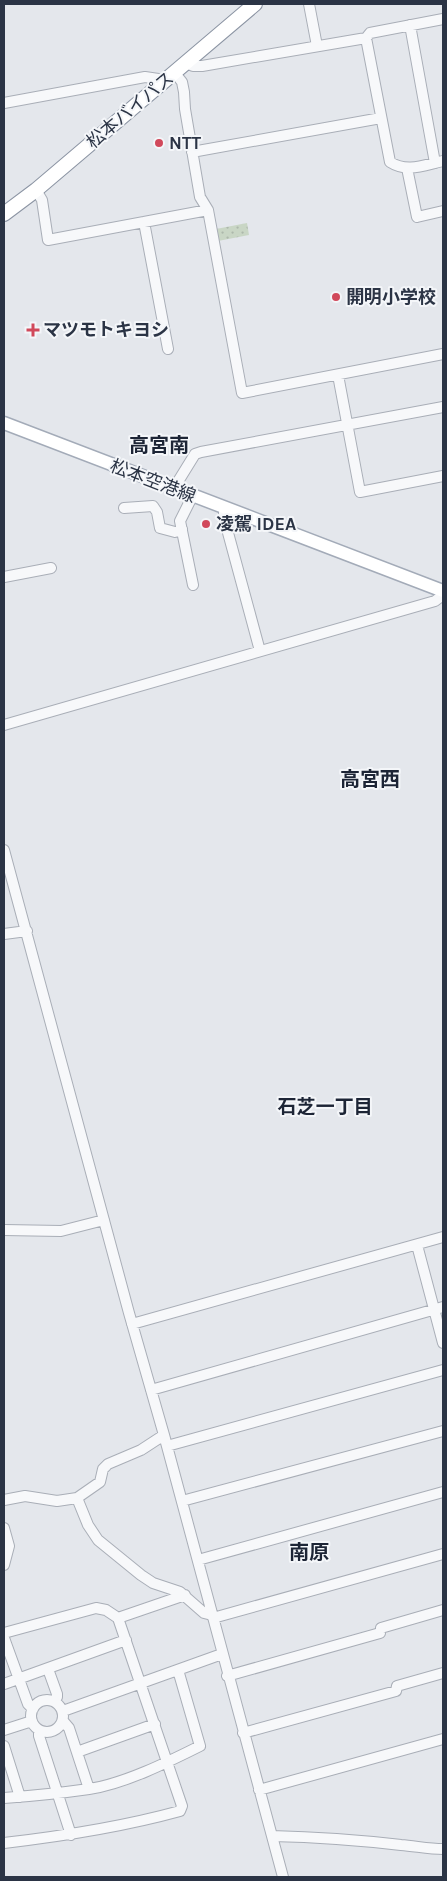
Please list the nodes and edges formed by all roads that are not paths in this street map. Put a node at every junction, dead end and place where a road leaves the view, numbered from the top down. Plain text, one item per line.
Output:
1 (255, 4) edge
2 (309, 4) edge
3 (443, 19) edge
4 (410, 25) junction
5 (366, 38) junction
6 (317, 46) junction
7 (186, 63) junction
8 (170, 76) junction
9 (4, 103) edge
10 (381, 118) junction
11 (192, 152) junction
12 (439, 162) edge
13 (407, 168) junction
14 (36, 190) junction
15 (208, 210) junction
16 (443, 211) edge
17 (4, 214) edge
18 (144, 222) junction
19 (168, 349) dead end
20 (443, 354) edge
21 (338, 375) junction
22 (443, 407) edge
23 (4, 423) edge
24 (347, 426) junction
25 (443, 476) edge
26 (174, 488) junction
27 (193, 495) junction
28 (124, 508) dead end
29 (224, 508) junction
30 (182, 529) junction
31 (51, 568) dead end
32 (4, 577) edge
33 (193, 584) dead end
34 (443, 591) edge
35 (443, 595) edge
36 (260, 651) junction
37 (4, 725) edge
38 (4, 850) edge
39 (26, 931) junction
40 (4, 934) edge
41 (104, 1220) junction
42 (4, 1230) edge
43 (443, 1238) edge
44 (417, 1245) junction
45 (439, 1308) edge
46 (132, 1324) junction
47 (443, 1343) edge
48 (443, 1370) edge
49 (151, 1390) junction
50 (443, 1431) edge
51 (165, 1441) junction
52 (443, 1492) edge
53 (77, 1498) junction
54 (4, 1500) edge
55 (182, 1501) junction
56 (4, 1528) edge
57 (443, 1554) edge
58 (198, 1560) junction
59 (4, 1565) edge
60 (185, 1596) junction
61 (443, 1610) edge
62 (213, 1617) junction
63 (118, 1618) junction
64 (4, 1633) edge
65 (4, 1638) edge
66 (126, 1640) junction
67 (222, 1654) junction
68 (48, 1668) junction
69 (178, 1670) junction
70 (443, 1673) edge
71 (228, 1676) junction
72 (19, 1679) junction
73 (140, 1683) junction
74 (4, 1684) edge
75 (54, 1701) junction
76 (32, 1709) junction
77 (63, 1716) junction
78 (32, 1721) junction
79 (155, 1724) junction
80 (4, 1730) edge
81 (39, 1731) junction
82 (243, 1733) junction
83 (443, 1739) edge
84 (4, 1746) edge
85 (77, 1752) junction
86 (168, 1762) junction
87 (89, 1789) junction
88 (259, 1790) junction
89 (57, 1792) junction
90 (20, 1797) junction
91 (4, 1798) edge
92 (71, 1835) junction
93 (272, 1836) junction
94 (4, 1843) edge
95 (443, 1849) edge
96 (283, 1877) edge

1 - 7 highway, 松本バイパス
2 - 6 street
3 - 4 street
4 - 5 street
4 - 12 street
5 - 6 street
5 - 10 street
6 - 7 street
7 - 8 highway, 松本バイパス
8 - 9 street
8 - 11 street
8 - 14 highway, 松本バイパス
10 - 11 street
10 - 13 street
11 - 15 street
12 - 13 street
13 - 16 street
14 - 17 highway, 松本バイパス
14 - 18 street
15 - 18 street
15 - 21 street
18 - 19 street
20 - 21 street
21 - 24 street
22 - 24 street
23 - 26 main road, 松本空港線
24 - 25 street
24 - 26 street
26 - 27 main road, 松本空港線
27 - 29 main road, 松本空港線
27 - 30 street
28 - 30 street
29 - 34 main road, 松本空港線
29 - 36 street
30 - 33 street
31 - 32 street
35 - 36 street
36 - 37 street
38 - 39 street
39 - 40 street
39 - 41 street
41 - 42 street
41 - 46 street
43 - 44 street
44 - 45 street
44 - 46 street
45 - 47 street
45 - 49 street
46 - 49 street
48 - 51 street
49 - 51 street
50 - 55 street
51 - 53 street
51 - 55 street
52 - 58 street
53 - 54 street
53 - 60 street
55 - 58 street
56 - 59 street
57 - 62 street
58 - 62 street
60 - 62 street
60 - 63 street
61 - 71 street
62 - 67 street
63 - 64 street
63 - 66 street
65 - 72 street
66 - 68 street
66 - 73 street
67 - 69 street
67 - 71 street
68 - 72 street
68 - 75 street
69 - 73 street
69 - 86 street
70 - 82 street
71 - 82 street
72 - 74 street
72 - 76 street
73 - 77 street
73 - 79 street
75 - 76 street
75 - 77 street
76 - 78 street
77 - 81 street
77 - 85 street
78 - 80 street
78 - 81 street
79 - 85 street
79 - 86 street
81 - 89 street
82 - 88 street
83 - 88 street
84 - 90 street
85 - 87 street
86 - 87 street
86 - 92 street
87 - 89 street
88 - 93 street
89 - 90 street
89 - 92 street
90 - 91 street
92 - 94 street
93 - 95 street
93 - 96 street

